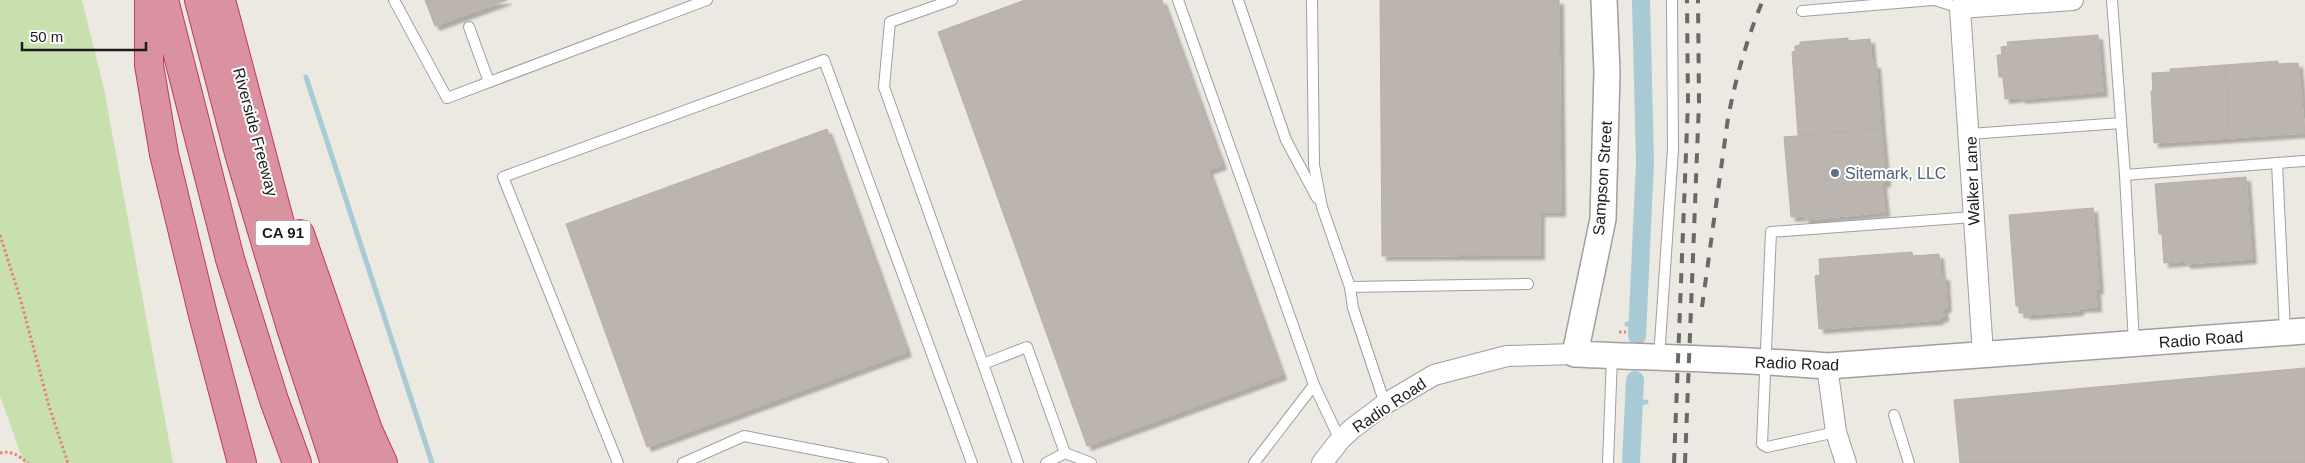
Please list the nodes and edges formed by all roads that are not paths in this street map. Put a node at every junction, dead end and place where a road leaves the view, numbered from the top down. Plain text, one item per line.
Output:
1 (149, 0) edge
2 (164, 0) edge
3 (198, 0) edge
4 (394, 0) edge
5 (707, 0) edge
6 (952, 0) edge
7 (1178, 0) edge
8 (1238, 0) edge
9 (1312, 0) edge
10 (1604, 0) edge
11 (1672, 0) edge
12 (1934, 0) edge
13 (2073, 0) edge
14 (2112, 0) edge
15 (222, 5) edge
16 (1960, 8) junction
17 (1802, 11) dead end
18 (469, 27) dead end
19 (489, 82) junction
20 (2121, 123) junction
21 (1970, 134) junction
22 (2305, 161) edge
23 (2277, 163) junction
24 (2125, 174) junction
25 (1322, 207) junction
26 (1973, 217) junction
27 (1528, 284) dead end
28 (1350, 287) junction
29 (2295, 332) edge
30 (2134, 344) junction
31 (1618, 348) junction
32 (1576, 354) junction
33 (1983, 354) junction
34 (1655, 358) junction
35 (1766, 361) junction
36 (983, 364) junction
37 (1827, 366) junction
38 (1314, 385) junction
39 (1386, 404) junction
40 (1894, 415) dead end
41 (1836, 432) junction
42 (1340, 440) junction
43 (1065, 454) junction
44 (242, 463) edge
45 (297, 463) edge
46 (335, 463) edge
47 (357, 463) edge
48 (383, 463) edge
49 (618, 463) edge
50 (683, 463) edge
51 (883, 463) edge
52 (972, 463) edge
53 (1018, 463) edge
54 (1046, 463) edge
55 (1091, 463) edge
56 (1254, 463) edge
57 (1322, 463) edge
58 (1608, 463) edge
59 (1846, 463) edge
60 (1909, 463) edge

1 - 44 highway
2 - 45 highway
3 - 46 highway
4 - 19 lane
5 - 19 lane
6 - 36 lane
7 - 38 lane
8 - 25 lane
9 - 25 lane
10 - 32 street, Sampson Street
11 - 34 lane
12 - 16 lane
12 - 17 lane
13 - 16 street
14 - 20 lane
15 - 47 highway, Riverside Freeway / CA 91
15 - 48 highway
16 - 21 street, Walker Lane
18 - 19 lane
20 - 21 lane
20 - 24 lane
21 - 26 street, Walker Lane
22 - 23 lane
23 - 24 lane
23 - 29 lane
24 - 30 lane
25 - 28 lane
26 - 33 street, Walker Lane
26 - 35 lane
27 - 28 lane
28 - 39 lane
29 - 30 street, Radio Road
30 - 33 street, Radio Road
31 - 32 street, Radio Road
31 - 34 street, Radio Road
31 - 58 lane
32 - 39 street, Radio Road
33 - 37 street, Radio Road
34 - 35 street, Radio Road
35 - 37 street, Radio Road
35 - 41 lane
36 - 43 lane
36 - 53 lane
37 - 41 street
38 - 42 lane
38 - 56 lane
39 - 42 street, Radio Road
40 - 60 lane
41 - 59 street
42 - 57 street, Radio Road
43 - 54 lane
43 - 55 lane
49 - 52 lane
50 - 51 lane

